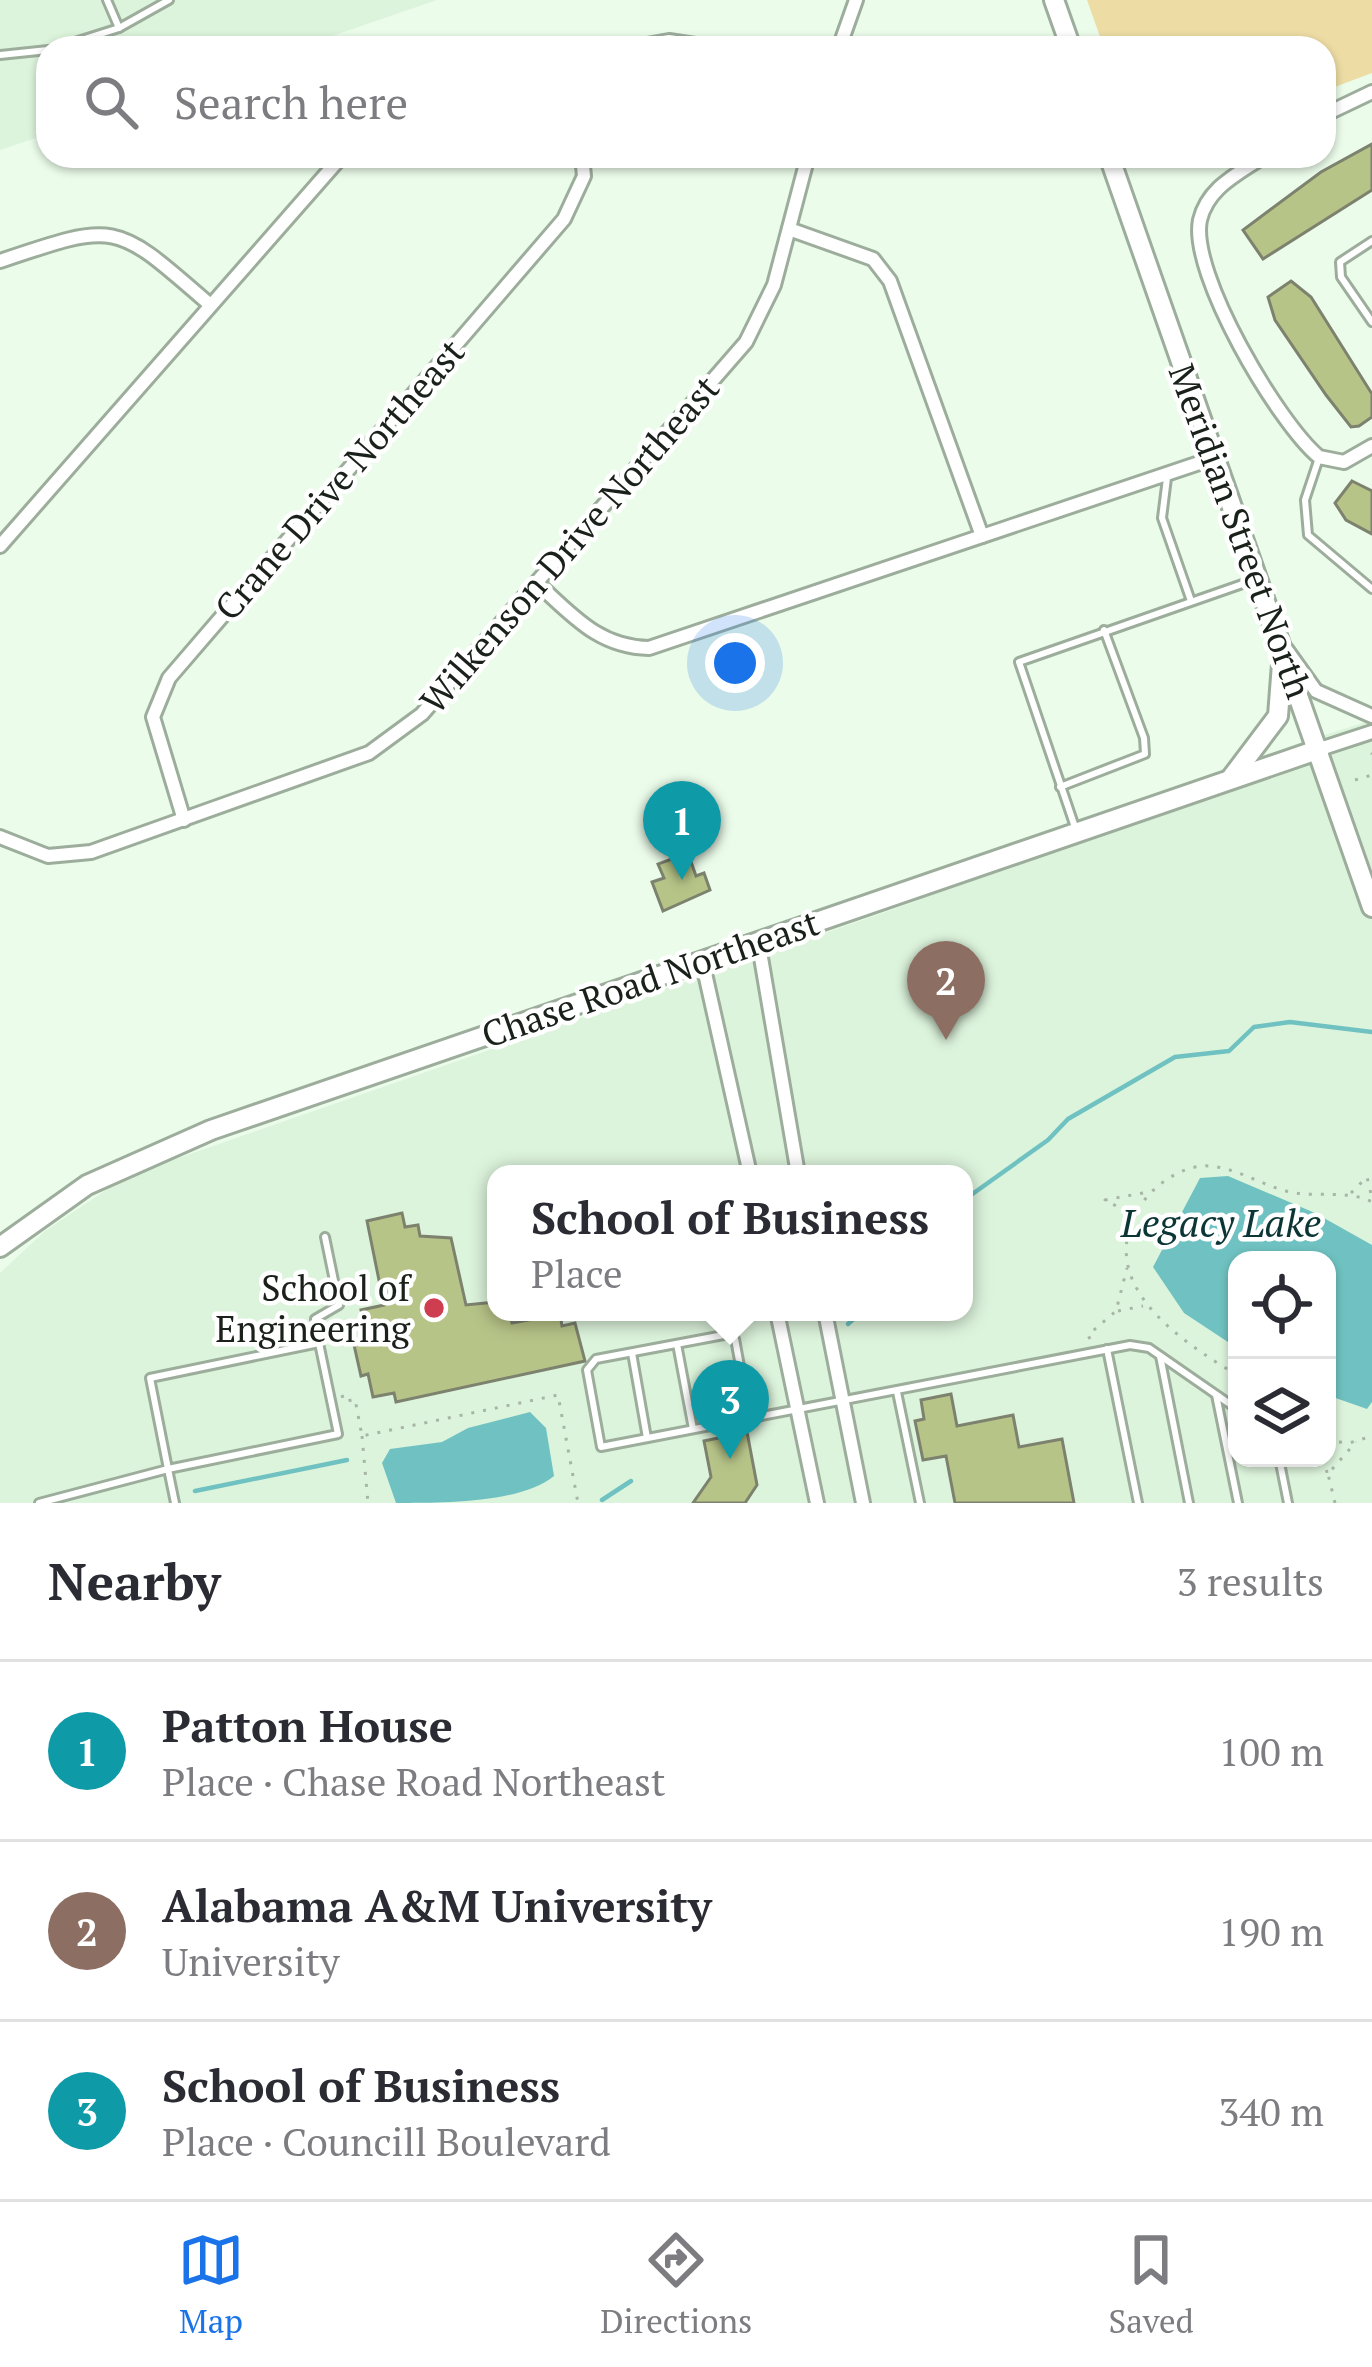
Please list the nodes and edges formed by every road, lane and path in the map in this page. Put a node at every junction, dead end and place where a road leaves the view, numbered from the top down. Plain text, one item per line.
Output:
1 (107, 0) edge
2 (169, 0) edge
3 (856, 0) edge
4 (1054, 0) edge
5 (119, 28) junction
6 (93, 36) edge
7 (843, 36) edge
8 (1067, 36) edge
9 (36, 51) edge
10 (0, 55) edge
11 (1372, 92) edge
12 (1336, 110) edge
13 (331, 168) edge
14 (583, 168) edge
15 (805, 168) edge
16 (1112, 168) edge
17 (1247, 168) edge
18 (789, 230) junction
19 (1372, 241) edge
20 (0, 261) edge
21 (209, 304) junction
22 (1372, 322) edge
23 (1372, 446) edge
24 (1214, 458) junction
25 (1319, 458) junction
26 (1168, 474) junction
27 (982, 536) junction
28 (0, 546) edge
29 (1258, 579) junction
30 (538, 584) junction
31 (1372, 590) edge
32 (1191, 601) junction
33 (1104, 630) junction
34 (1281, 642) junction
35 (1372, 716) edge
36 (1372, 732) edge
37 (1320, 749) junction
38 (1372, 775) edge
39 (1231, 778) junction
40 (1355, 780) dead end
41 (1060, 787) junction
42 (184, 820) junction
43 (1077, 834) junction
44 (0, 837) edge
45 (1372, 908) edge
46 (758, 940) junction
47 (702, 959) junction
48 (747, 1165) edge
49 (796, 1165) edge
50 (1155, 1189) junction
51 (1349, 1194) junction
52 (1372, 1200) edge
53 (1129, 1232) junction
54 (325, 1237) dead end
55 (0, 1247) edge
56 (1128, 1267) junction
57 (1150, 1310) junction
58 (1114, 1314) junction
59 (779, 1321) edge
60 (827, 1321) edge
61 (319, 1343) junction
62 (677, 1344) junction
63 (1106, 1349) junction
64 (1092, 1352) junction
65 (632, 1353) junction
66 (1160, 1356) junction
67 (1228, 1368) edge
68 (339, 1378) dead end
69 (897, 1392) junction
70 (1216, 1395) junction
71 (843, 1402) junction
72 (1228, 1403) edge
73 (797, 1412) junction
74 (750, 1420) junction
75 (693, 1430) junction
76 (362, 1436) junction
77 (1372, 1436) edge
78 (647, 1439) junction
79 (1336, 1441) edge
80 (1355, 1442) junction
81 (1281, 1467) edge
82 (1327, 1467) edge
83 (168, 1469) junction
84 (1328, 1474) junction
85 (39, 1503) edge
86 (175, 1503) edge
87 (368, 1503) edge
88 (578, 1503) edge
89 (817, 1503) edge
90 (863, 1503) edge
91 (920, 1503) edge
92 (1138, 1503) edge
93 (1189, 1503) edge
94 (1238, 1503) edge
95 (1288, 1503) edge
96 (1334, 1503) edge

1 - 5 lane
2 - 5 lane
3 - 7 street
4 - 8 street
5 - 6 lane
9 - 10 lane
11 - 12 street
13 - 21 street
14 - 42 street, Crane Drive Northeast
15 - 18 street, Wilkenson Drive Northeast
16 - 24 street, Meridian Street North
17 - 25 street
18 - 27 street
18 - 30 street, Wilkenson Drive Northeast
19 - 22 lane
20 - 21 street
21 - 28 street
23 - 25 street
24 - 26 street
24 - 29 street, Meridian Street North
25 - 31 lane
26 - 27 street
26 - 32 lane
27 - 30 street
29 - 32 lane
29 - 34 street, Meridian Street North
30 - 42 street, Wilkenson Drive Northeast
32 - 33 lane
33 - 41 lane
33 - 41 lane
34 - 35 street
34 - 37 street, Meridian Street North
34 - 39 street
36 - 37 street
37 - 39 street, Chase Road Northeast
37 - 45 street, Meridian Street North
38 - 40 path
39 - 43 street, Chase Road Northeast
41 - 43 lane
42 - 44 street, Wilkenson Drive Northeast
43 - 46 street, Chase Road Northeast
46 - 47 street, Chase Road Northeast
46 - 49 street
47 - 48 street
47 - 55 street, Chase Road Northeast
50 - 51 path
50 - 53 path
50 - 53 path
51 - 52 path
51 - 52 path
53 - 56 path
54 - 61 lane
56 - 57 path
56 - 58 path
57 - 58 path
57 - 67 path
58 - 64 path
59 - 73 street
60 - 71 street
61 - 83 lane
61 - 83 lane
62 - 65 lane
62 - 74 lane
62 - 75 lane
63 - 64 lane
63 - 66 lane
63 - 92 lane
64 - 69 lane
65 - 78 lane
65 - 78 lane
66 - 70 lane
66 - 93 lane
68 - 76 path
69 - 71 lane
69 - 91 lane
70 - 72 lane
70 - 94 lane
71 - 73 lane
71 - 90 street
73 - 74 lane
73 - 89 street
74 - 75 lane
75 - 78 lane
76 - 87 path
76 - 88 path
77 - 80 path
79 - 80 path
80 - 84 path
81 - 95 lane
82 - 84 path
83 - 85 lane
83 - 86 lane
84 - 96 path

